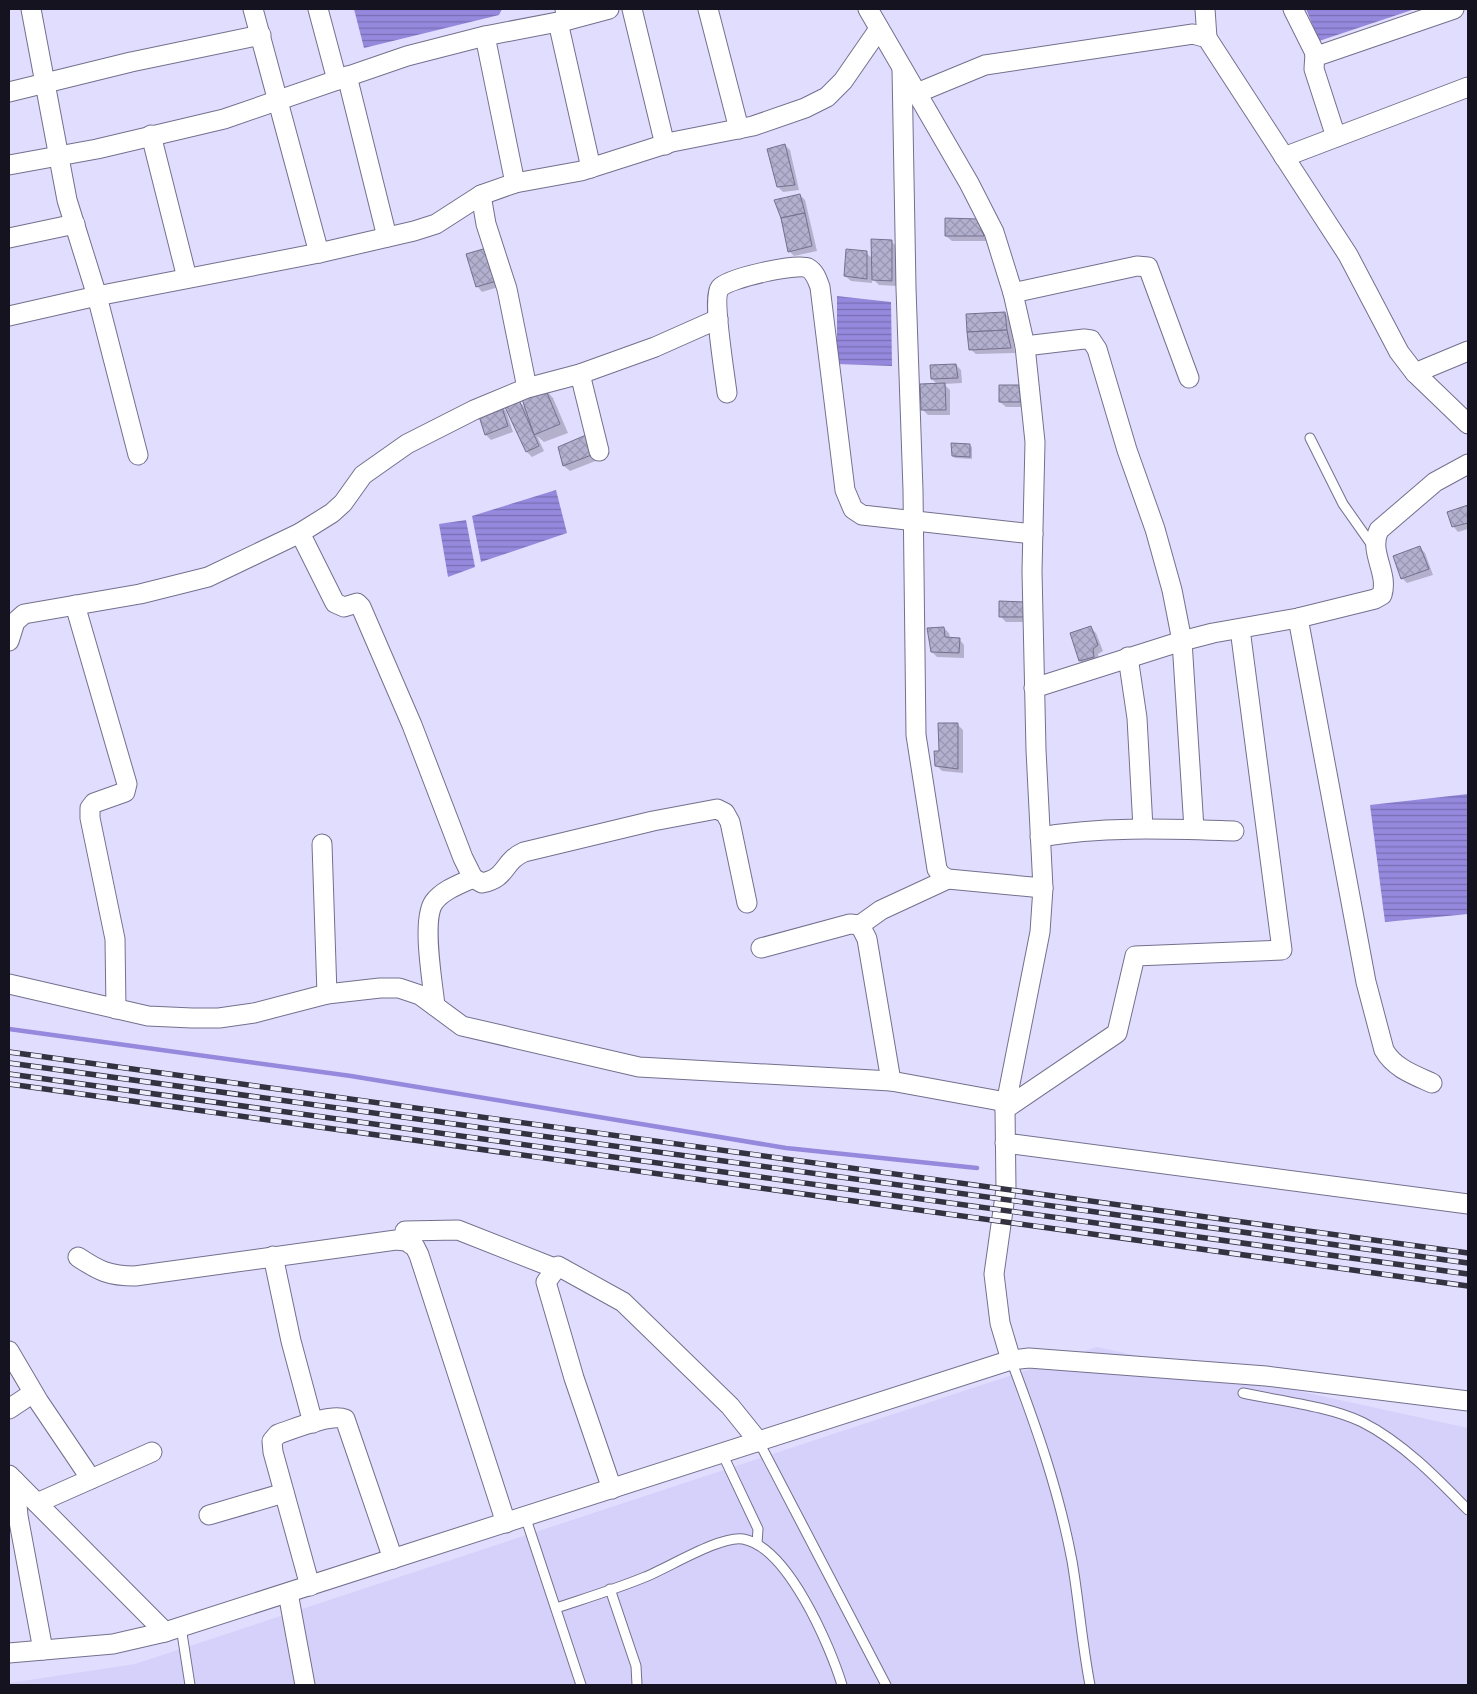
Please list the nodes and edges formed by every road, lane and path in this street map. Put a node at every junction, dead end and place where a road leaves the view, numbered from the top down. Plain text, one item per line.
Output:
1 (31, 9) edge
2 (253, 9) edge
3 (318, 9) edge
4 (609, 9) edge
5 (632, 9) edge
6 (708, 9) edge
7 (868, 9) edge
8 (1205, 9) edge
9 (1293, 9) edge
10 (1454, 9) edge
11 (564, 17) edge
12 (879, 29) junction
13 (261, 35) junction
14 (485, 36) junction
15 (1207, 38) junction
16 (1315, 53) junction
17 (902, 67) junction
18 (342, 78) junction
19 (45, 84) junction
20 (1468, 87) edge
21 (9, 92) edge
22 (917, 93) junction
23 (278, 101) junction
24 (932, 118) junction
25 (739, 129) junction
26 (903, 131) junction
27 (152, 135) junction
28 (1336, 137) junction
29 (665, 145) junction
30 (58, 156) junction
31 (1284, 157) junction
32 (9, 165) edge
33 (591, 168) junction
34 (515, 183) junction
35 (480, 195) junction
36 (74, 224) junction
37 (386, 237) junction
38 (9, 238) edge
39 (319, 253) junction
40 (187, 278) junction
41 (1013, 293) junction
42 (97, 296) junction
43 (9, 316) edge
44 (718, 319) junction
45 (1025, 346) junction
46 (1468, 351) edge
47 (580, 374) junction
48 (1415, 374) junction
49 (1189, 378) dead end
50 (527, 388) junction
51 (727, 394) dead end
52 (1468, 424) edge
53 (1310, 438) dead end
54 (599, 451) dead end
55 (138, 454) dead end
56 (1468, 464) edge
57 (914, 522) junction
58 (300, 533) junction
59 (1033, 534) junction
60 (1375, 550) junction
61 (75, 605) junction
62 (1298, 618) junction
63 (1240, 629) junction
64 (9, 641) edge
65 (1182, 641) junction
66 (1128, 658) junction
67 (1034, 688) junction
68 (1143, 828) junction
69 (1194, 830) junction
70 (1234, 831) dead end
71 (1040, 836) junction
72 (322, 844) dead end
73 (473, 878) junction
74 (948, 879) junction
75 (1043, 888) junction
76 (747, 903) dead end
77 (860, 925) junction
78 (761, 948) dead end
79 (9, 984) edge
80 (327, 994) junction
81 (435, 1006) junction
82 (116, 1009) junction
83 (891, 1081) junction
84 (1432, 1083) dead end
85 (1006, 1105) junction
86 (1005, 1143) junction
87 (1468, 1204) edge
88 (405, 1231) dead end
89 (273, 1256) junction
90 (78, 1257) dead end
91 (557, 1269) junction
92 (9, 1351) edge
93 (1011, 1360) junction
94 (33, 1393) junction
95 (1243, 1393) dead end
96 (1468, 1400) edge
97 (9, 1409) edge
98 (313, 1423) junction
99 (759, 1442) junction
100 (152, 1452) dead end
101 (722, 1453) junction
102 (12, 1478) edge
103 (91, 1479) junction
104 (612, 1489) junction
105 (284, 1493) junction
106 (37, 1503) junction
107 (1468, 1510) edge
108 (209, 1515) dead end
109 (525, 1516) junction
110 (506, 1523) junction
111 (757, 1544) junction
112 (393, 1559) junction
113 (310, 1586) junction
114 (610, 1590) junction
115 (288, 1593) junction
116 (556, 1608) junction
117 (173, 1630) junction
118 (43, 1650) junction
119 (9, 1653) edge
120 (190, 1685) edge
121 (304, 1685) edge
122 (581, 1685) edge
123 (637, 1685) edge
124 (842, 1685) edge
125 (886, 1685) edge
126 (1090, 1685) edge

1 - 19 street
2 - 13 street
3 - 18 street
4 - 11 street
5 - 29 street
6 - 25 street
7 - 12 street
8 - 15 street
9 - 16 street
10 - 16 street
11 - 14 street
11 - 33 street
12 - 17 street
12 - 25 street
13 - 19 street
13 - 23 street
14 - 18 street
14 - 34 street
15 - 22 street
15 - 31 street
16 - 28 street
17 - 22 street
17 - 26 street
18 - 23 street
18 - 37 street
19 - 21 street
19 - 30 street
20 - 28 street
22 - 24 street
23 - 27 street
23 - 39 street
24 - 26 street
24 - 41 street
25 - 29 street
26 - 57 street
27 - 30 street
27 - 40 street
28 - 31 street
29 - 33 street
30 - 32 street
30 - 36 street
31 - 48 street
33 - 34 street
34 - 35 street
35 - 37 street
35 - 50 street
36 - 38 street
36 - 42 street
37 - 39 street
39 - 40 street
40 - 42 street
41 - 45 street
41 - 49 street
42 - 43 street
42 - 55 street
44 - 47 street
44 - 51 street
44 - 57 street
45 - 59 street
45 - 65 street
46 - 48 street
47 - 50 street
47 - 54 street
48 - 52 street
50 - 58 street
53 - 60 lane
56 - 60 street
57 - 59 street
57 - 74 street
58 - 61 street
58 - 73 street
59 - 67 street
60 - 62 street
61 - 64 street
61 - 82 street
62 - 63 street
62 - 84 street
63 - 65 street
63 - 85 street
65 - 66 street
65 - 69 street
66 - 67 street
66 - 68 street
67 - 71 street
68 - 69 street
68 - 71 street
69 - 70 street
71 - 75 street
72 - 80 street
73 - 76 street
73 - 81 street
74 - 75 street
74 - 77 street
75 - 85 street
77 - 78 street
77 - 83 street
79 - 82 street
80 - 81 street
80 - 82 street
81 - 83 street
83 - 85 street
85 - 86 street
86 - 87 street
86 - 93 street
88 - 91 street
89 - 90 street
89 - 98 street
89 - 110 street
91 - 99 street
91 - 104 street
92 - 94 street
93 - 96 street
93 - 99 street
93 - 126 lane
94 - 97 street
94 - 103 street
95 - 107 lane
98 - 105 street
98 - 112 street
99 - 101 street
99 - 125 lane
100 - 103 street
101 - 104 street
101 - 111 lane
102 - 106 street
102 - 118 street
103 - 106 street
104 - 109 street
105 - 108 street
105 - 113 street
106 - 117 street
109 - 110 street
109 - 116 lane
110 - 112 street
111 - 114 lane
111 - 124 lane
112 - 113 street
113 - 115 street
114 - 116 lane
114 - 123 lane
115 - 117 street
115 - 121 street
116 - 122 lane
117 - 118 street
117 - 120 lane
118 - 119 street

